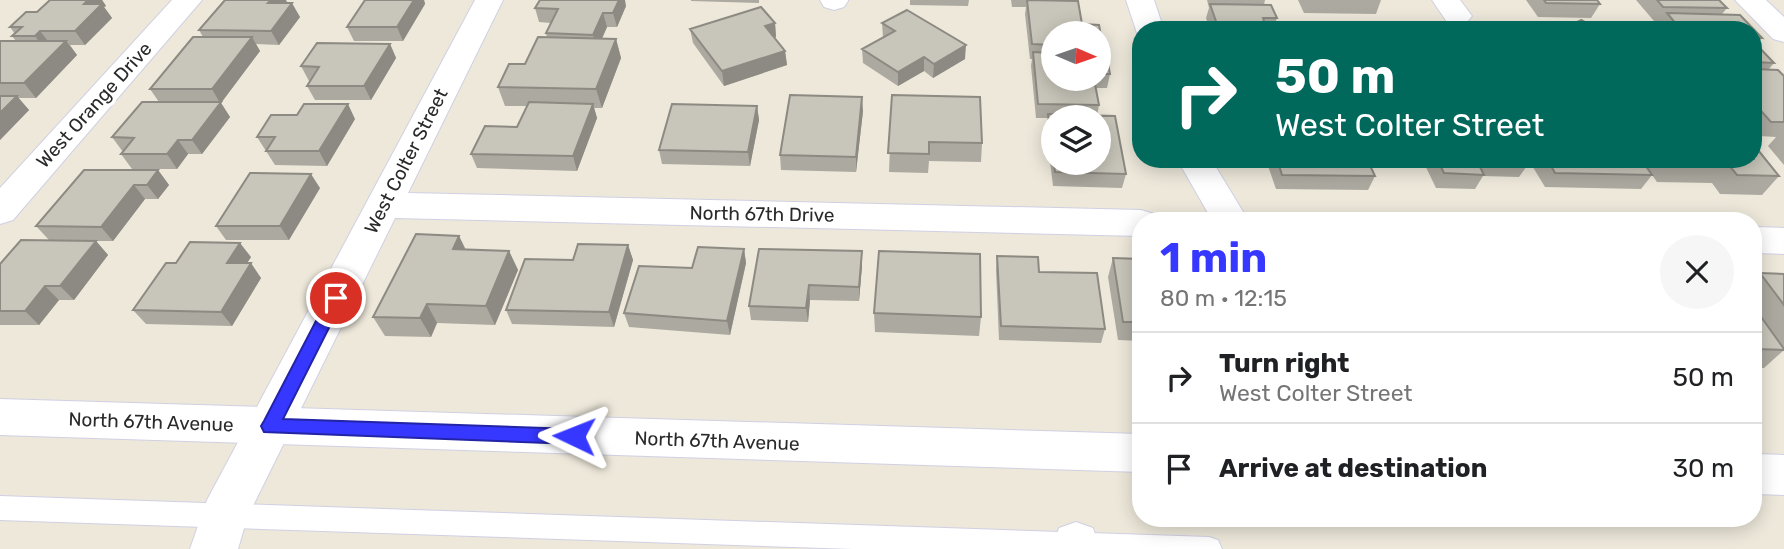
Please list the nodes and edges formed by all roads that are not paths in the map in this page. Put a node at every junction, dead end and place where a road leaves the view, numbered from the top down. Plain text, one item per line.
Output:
1 (188, 0) edge
2 (489, 0) edge
3 (1140, 0) edge
4 (1749, 0) edge
5 (1146, 21) edge
6 (1784, 33) edge
7 (1199, 168) edge
8 (383, 205) junction
9 (0, 211) edge
10 (1225, 212) edge
11 (1132, 223) edge
12 (1762, 240) edge
13 (1784, 241) edge
14 (0, 417) edge
15 (271, 426) junction
16 (1132, 453) edge
17 (1762, 474) edge
18 (1784, 475) edge
19 (0, 508) edge
20 (219, 532) edge
21 (1076, 546) edge
22 (1209, 549) edge

1 - 9 street, West Orange Drive
2 - 8 street, West Colter Street
3 - 5 street
4 - 6 street
7 - 10 street
8 - 11 street, North 67th Drive
8 - 15 street, West Colter Street
12 - 13 street
14 - 15 street, North 67th Avenue
15 - 16 street, North 67th Avenue
15 - 20 street, West Colter Street
17 - 18 street
19 - 20 lane
20 - 21 lane
21 - 22 lane

